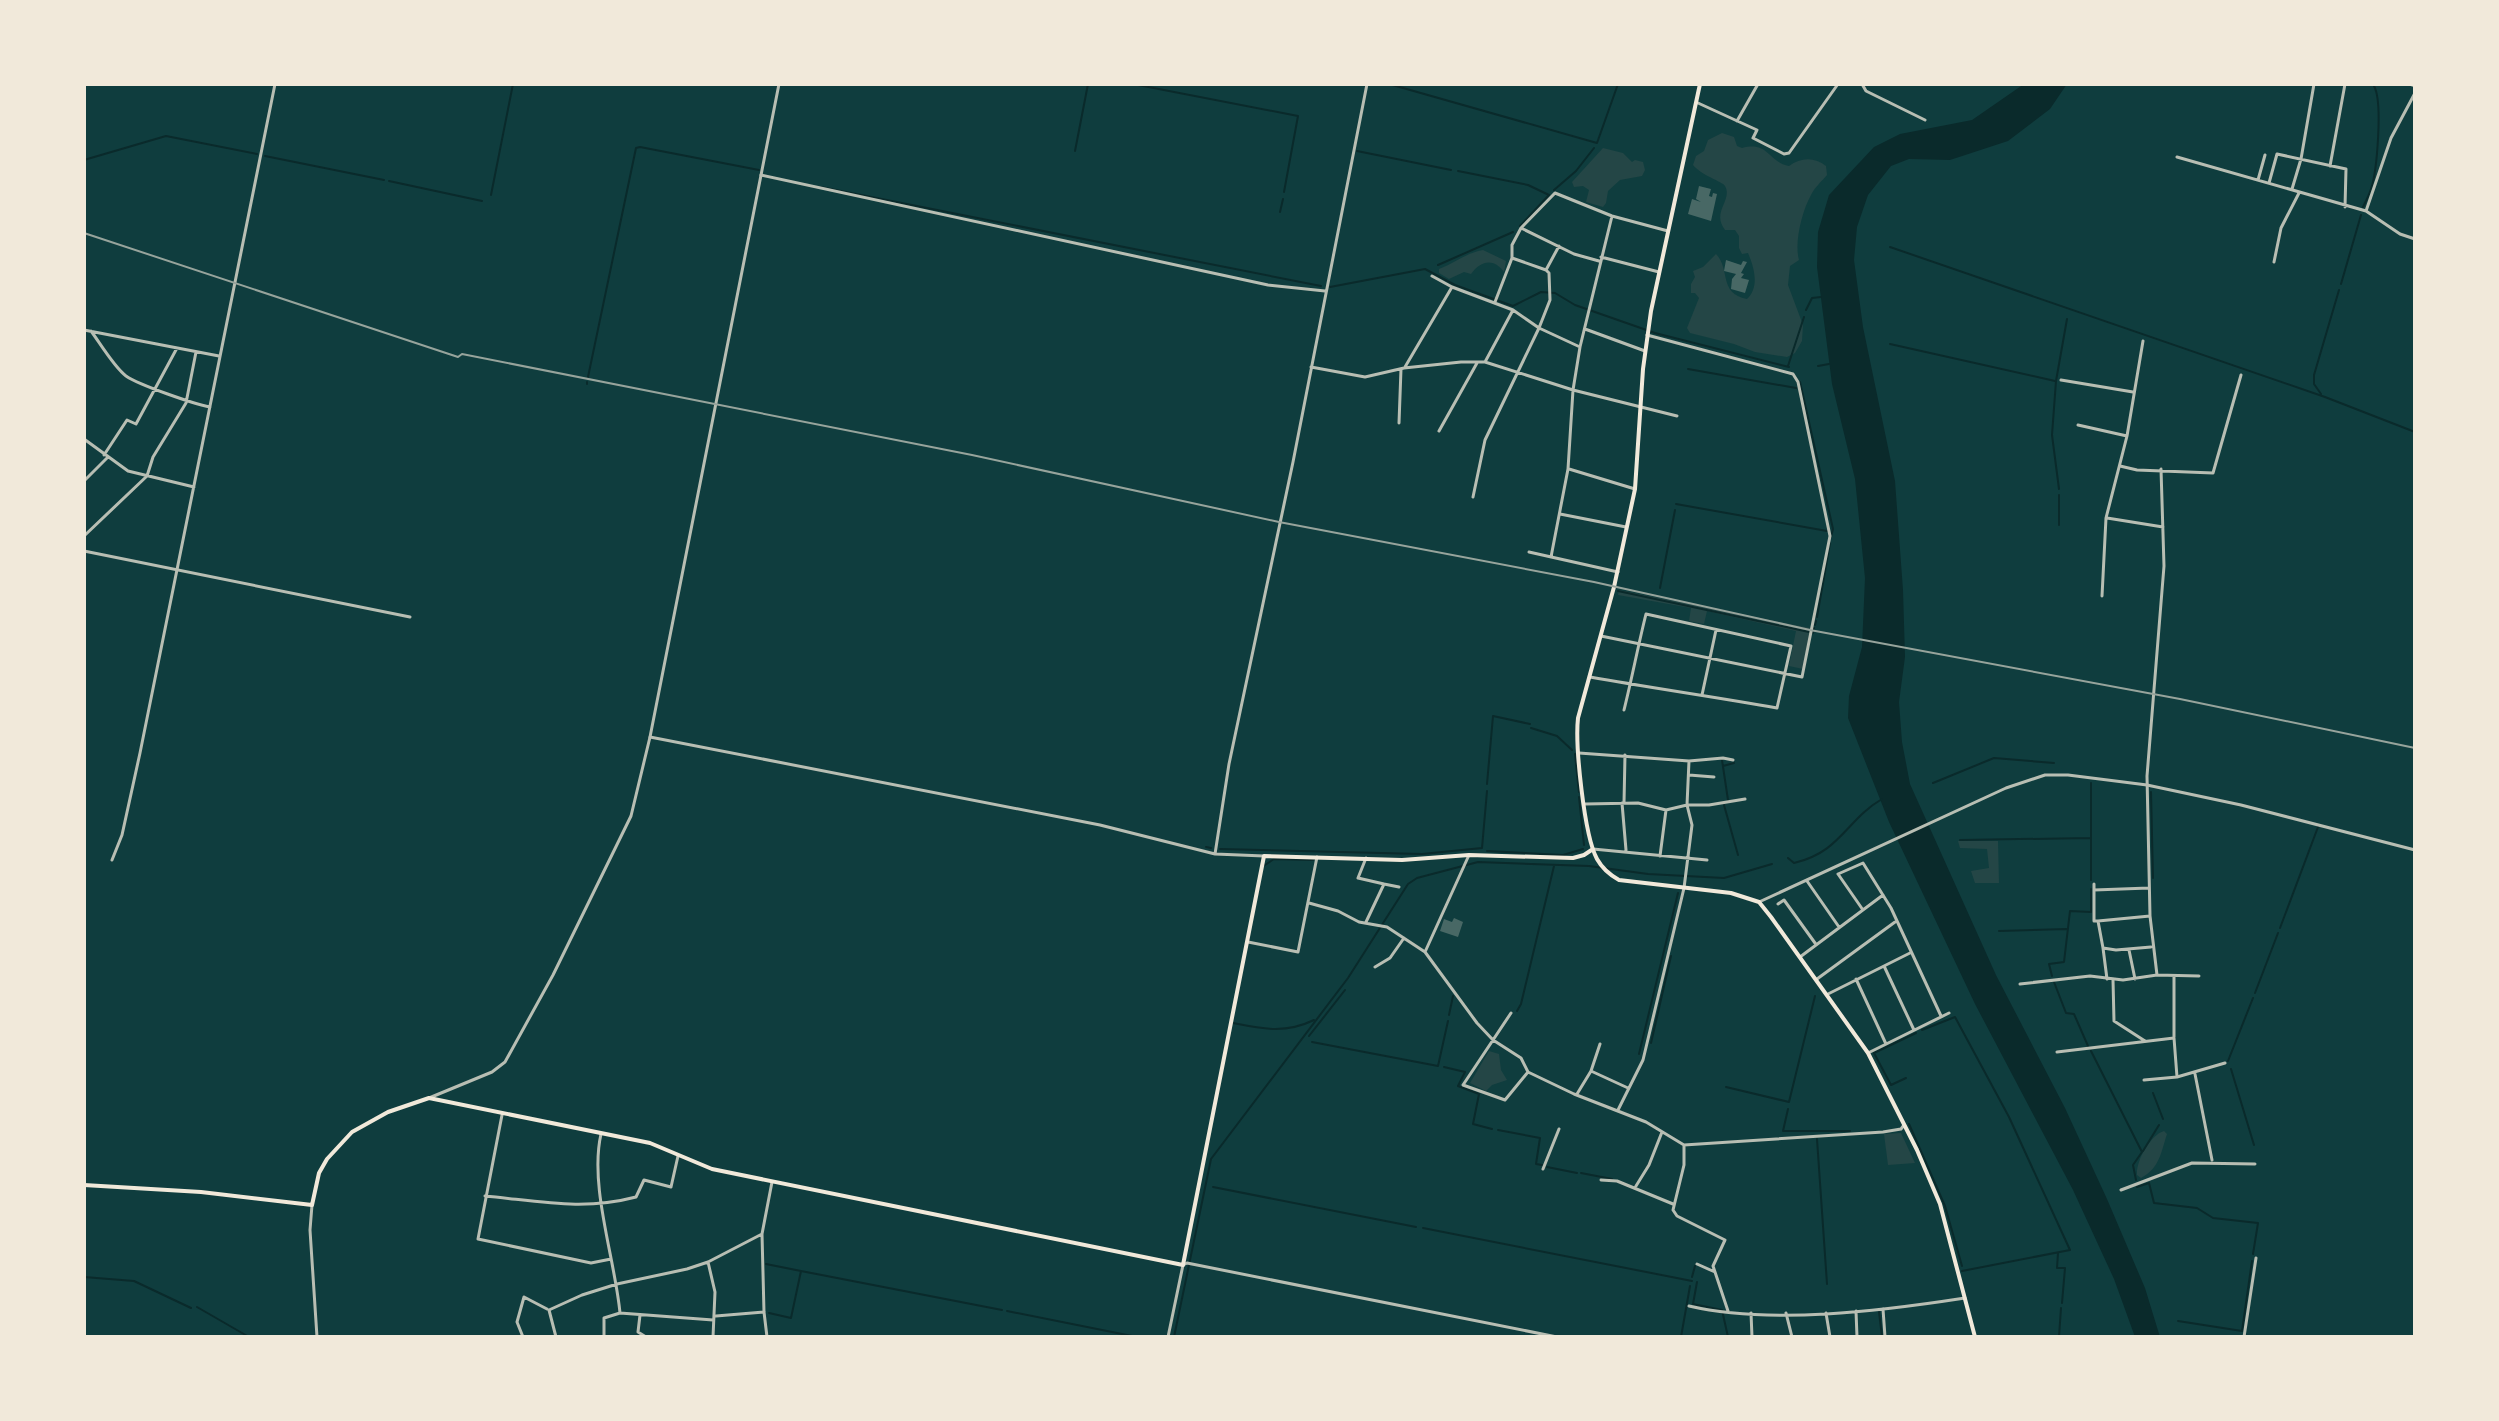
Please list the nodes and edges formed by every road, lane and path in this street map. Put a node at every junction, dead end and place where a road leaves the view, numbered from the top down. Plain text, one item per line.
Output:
1 (275, 84) edge
2 (779, 84) edge
3 (1367, 84) edge
4 (1700, 84) edge
5 (1758, 84) edge
6 (1838, 84) edge
7 (1862, 84) edge
8 (2314, 84) edge
9 (2345, 84) edge
10 (2415, 93) edge
11 (1696, 103) junction
12 (1925, 120) dead end
13 (1737, 121) junction
14 (2265, 155) dead end
15 (2177, 157) dead end
16 (2301, 159) junction
17 (2330, 166) junction
18 (761, 175) junction
19 (2258, 180) junction
20 (2269, 183) junction
21 (2292, 189) junction
22 (2299, 193) junction
23 (2345, 207) junction
24 (2366, 211) junction
25 (1612, 216) junction
26 (1521, 228) junction
27 (1670, 232) junction
28 (2415, 239) edge
29 (1559, 246) junction
30 (1512, 258) junction
31 (1600, 259) junction
32 (2274, 262) dead end
33 (1546, 270) junction
34 (1659, 272) junction
35 (1432, 276) dead end
36 (1452, 287) junction
37 (1325, 291) junction
38 (1495, 300) junction
39 (1513, 310) junction
40 (1539, 328) junction
41 (1584, 329) junction
42 (84, 330) edge
43 (91, 331) junction
44 (1648, 332) junction
45 (2143, 341) dead end
46 (1580, 347) junction
47 (177, 348) junction
48 (1645, 351) junction
49 (196, 352) junction
50 (219, 356) junction
51 (1485, 362) junction
52 (1477, 363) junction
53 (1311, 367) junction
54 (1403, 369) junction
55 (1517, 372) junction
56 (2241, 375) dead end
57 (2061, 380) dead end
58 (155, 388) junction
59 (1573, 390) junction
60 (2134, 392) junction
61 (186, 403) junction
62 (210, 407) junction
63 (1640, 407) junction
64 (1677, 416) dead end
65 (1399, 423) dead end
66 (2078, 425) dead end
67 (1439, 431) dead end
68 (2127, 436) junction
69 (84, 439) edge
70 (106, 456) junction
71 (2120, 466) junction
72 (1568, 469) junction
73 (2161, 469) junction
74 (147, 476) junction
75 (84, 481) edge
76 (194, 487) junction
77 (1635, 489) junction
78 (1473, 497) dead end
79 (1560, 514) junction
80 (2106, 518) junction
81 (84, 527) edge
82 (1627, 527) junction
83 (2163, 527) junction
84 (89, 532) junction
85 (84, 536) edge
86 (84, 551) edge
87 (1529, 552) dead end
88 (1551, 557) junction
89 (177, 570) junction
90 (1618, 572) junction
91 (2102, 596) dead end
92 (410, 617) dead end
93 (1716, 630) junction
94 (1601, 636) junction
95 (1639, 643) junction
96 (1710, 658) junction
97 (1785, 674) junction
98 (1590, 677) junction
99 (1630, 684) junction
100 (1702, 695) junction
101 (1624, 710) dead end
102 (650, 737) junction
103 (1579, 753) junction
104 (1625, 755) junction
105 (1733, 760) dead end
106 (1689, 761) junction
107 (1689, 775) junction
108 (1714, 777) dead end
109 (2147, 785) junction
110 (1745, 799) dead end
111 (1623, 803) junction
112 (1585, 804) junction
113 (1687, 805) junction
114 (1666, 810) junction
115 (1593, 849) junction
116 (1626, 850) junction
117 (2415, 850) edge
118 (1215, 854) junction
119 (1469, 855) junction
120 (1264, 856) junction
121 (1660, 856) junction
122 (1317, 857) junction
123 (1366, 858) junction
124 (1687, 858) junction
125 (112, 860) dead end
126 (1707, 860) dead end
127 (1807, 881) junction
128 (1384, 884) junction
129 (1399, 887) dead end
130 (1684, 888) junction
131 (2149, 888) junction
132 (1883, 895) junction
133 (1759, 902) junction
134 (1309, 903) junction
135 (1778, 904) dead end
136 (1863, 910) junction
137 (2150, 916) junction
138 (2098, 921) junction
139 (1366, 922) junction
140 (1895, 922) junction
141 (1839, 927) junction
142 (1404, 938) junction
143 (1246, 941) junction
144 (1816, 943) junction
145 (2152, 947) junction
146 (2103, 948) junction
147 (2129, 950) junction
148 (1425, 952) junction
149 (1910, 953) junction
150 (1800, 957) junction
151 (1884, 966) junction
152 (1375, 967) dead end
153 (2157, 975) junction
154 (2174, 976) junction
155 (2199, 976) dead end
156 (1817, 979) junction
157 (1856, 979) junction
158 (2135, 979) junction
159 (2110, 980) junction
160 (2020, 984) dead end
161 (1827, 994) junction
162 (1511, 1013) dead end
163 (1949, 1013) dead end
164 (1941, 1016) junction
165 (1914, 1030) junction
166 (2174, 1038) junction
167 (1493, 1040) junction
168 (2145, 1041) junction
169 (1600, 1044) dead end
170 (1886, 1044) junction
171 (2057, 1052) dead end
172 (1868, 1053) junction
173 (2225, 1063) dead end
174 (1591, 1071) junction
175 (1528, 1072) junction
176 (2195, 1074) junction
177 (2177, 1077) junction
178 (2144, 1080) dead end
179 (1628, 1088) junction
180 (1577, 1094) junction
181 (429, 1098) junction
182 (1618, 1110) junction
183 (502, 1115) junction
184 (1904, 1124) junction
185 (1559, 1129) dead end
186 (1662, 1132) junction
187 (601, 1134) junction
188 (1684, 1145) junction
189 (678, 1156) junction
190 (2213, 1162) junction
191 (2255, 1164) dead end
192 (1543, 1169) dead end
193 (1601, 1180) dead end
194 (772, 1182) junction
195 (84, 1185) edge
196 (1635, 1188) junction
197 (2121, 1190) dead end
198 (485, 1196) junction
199 (602, 1204) junction
200 (1673, 1204) junction
201 (312, 1205) junction
202 (762, 1234) junction
203 (2256, 1258) dead end
204 (611, 1259) junction
205 (708, 1262) junction
206 (1185, 1264) junction
207 (1697, 1264) dead end
208 (1715, 1272) junction
209 (617, 1284) junction
210 (1965, 1298) junction
211 (1689, 1306) dead end
212 (1883, 1309) junction
213 (549, 1310) junction
214 (1856, 1311) junction
215 (764, 1312) junction
216 (1728, 1312) junction
217 (620, 1313) junction
218 (1751, 1313) junction
219 (1786, 1313) junction
220 (1826, 1313) junction
221 (640, 1315) junction
222 (714, 1318) junction
223 (317, 1337) edge
224 (523, 1337) edge
225 (556, 1337) edge
226 (604, 1337) edge
227 (646, 1337) edge
228 (713, 1337) edge
229 (767, 1337) edge
230 (1168, 1337) edge
231 (1557, 1337) edge
232 (1752, 1337) edge
233 (1792, 1337) edge
234 (1830, 1337) edge
235 (1857, 1337) edge
236 (1885, 1337) edge
237 (1975, 1337) edge
238 (2244, 1337) edge

1 - 50 street
2 - 18 street
3 - 37 street
4 - 11 main road
5 - 13 street
6 - 13 street
7 - 12 street
8 - 16 street
9 - 17 street
10 - 24 street
11 - 13 street
11 - 27 main road
14 - 19 street
15 - 19 street
16 - 17 street
16 - 20 street
16 - 21 street
17 - 23 street
18 - 37 street
18 - 102 street
19 - 20 street
20 - 21 street
21 - 22 street
22 - 23 street
22 - 32 street
23 - 24 street
24 - 28 street
25 - 26 street
25 - 27 street
25 - 31 street
26 - 29 street
26 - 30 street
27 - 34 main road
29 - 31 street
29 - 33 street
30 - 33 street
30 - 38 street
31 - 34 street
31 - 41 street
33 - 40 street
34 - 44 main road
35 - 36 street
36 - 38 street
36 - 54 street
37 - 53 street
38 - 39 street
39 - 40 street
39 - 51 street
40 - 46 street
40 - 55 street
41 - 46 street
41 - 48 street
42 - 43 street
43 - 47 street
43 - 58 street
44 - 48 main road
44 - 97 street
45 - 60 street
46 - 59 street
47 - 49 street
47 - 58 street
48 - 63 main road
49 - 50 street
49 - 61 street
50 - 62 street
51 - 52 street
51 - 55 street
52 - 54 street
52 - 67 street
53 - 54 street
53 - 118 street
54 - 65 street
55 - 59 street
55 - 78 street
56 - 73 street
57 - 60 street
58 - 61 street
58 - 70 street
59 - 63 street
59 - 72 street
60 - 68 street
61 - 62 street
61 - 74 street
62 - 76 street
63 - 64 street
63 - 77 main road
66 - 68 street
68 - 71 street
69 - 70 street
70 - 74 street
70 - 75 street
71 - 73 street
71 - 80 street
72 - 77 street
72 - 79 street
73 - 83 street
74 - 76 street
74 - 84 street
76 - 89 street
77 - 82 main road
79 - 82 street
79 - 88 street
80 - 83 street
80 - 91 street
81 - 84 street
82 - 90 main road
83 - 109 street
84 - 85 street
86 - 89 street
87 - 88 street
88 - 90 street
89 - 92 street
89 - 125 street
90 - 94 main road
93 - 95 street
93 - 96 street
93 - 97 street
94 - 95 street
94 - 98 main road
95 - 96 street
95 - 99 street
96 - 97 street
96 - 100 street
97 - 100 street
98 - 99 street
98 - 103 main road
99 - 100 street
99 - 101 street
102 - 118 street
102 - 181 street
103 - 104 street
103 - 112 main road
104 - 106 street
104 - 111 street
105 - 106 street
106 - 107 street
107 - 108 street
107 - 113 street
109 - 117 street
109 - 127 street
109 - 131 street
110 - 113 street
111 - 112 street
111 - 114 street
111 - 116 street
112 - 115 main road
113 - 114 street
113 - 124 street
114 - 121 street
115 - 116 street
115 - 119 main road
115 - 130 main road
116 - 121 street
118 - 120 street
119 - 123 main road
119 - 148 street
120 - 122 main road
120 - 143 main road
121 - 124 street
122 - 123 main road
122 - 134 street
123 - 128 street
124 - 126 street
124 - 130 street
127 - 133 street
127 - 141 street
128 - 129 street
128 - 139 street
130 - 133 main road
130 - 179 street
131 - 137 street
131 - 138 street
132 - 136 street
132 - 136 street
132 - 140 street
133 - 150 main road
134 - 139 street
134 - 143 street
135 - 144 street
136 - 141 street
137 - 138 street
137 - 145 street
138 - 146 street
139 - 142 street
140 - 149 street
140 - 156 street
141 - 144 street
142 - 148 street
142 - 152 street
143 - 206 main road
144 - 150 street
145 - 147 street
145 - 153 street
146 - 147 street
146 - 159 street
147 - 158 street
148 - 167 street
149 - 151 street
149 - 164 street
150 - 156 main road
151 - 157 street
151 - 165 street
153 - 154 street
153 - 158 street
154 - 155 street
154 - 166 street
156 - 161 main road
157 - 161 street
157 - 170 street
158 - 159 street
159 - 160 street
159 - 168 street
161 - 172 main road
162 - 167 street
163 - 164 street
164 - 165 street
165 - 170 street
166 - 168 street
166 - 177 street
167 - 175 street
167 - 175 street
168 - 171 street
169 - 174 street
170 - 172 street
172 - 184 main road
173 - 176 street
174 - 179 street
174 - 180 street
175 - 180 street
176 - 177 street
176 - 190 street
177 - 178 street
179 - 182 street
180 - 182 street
181 - 183 main road
181 - 201 main road
182 - 186 street
183 - 187 main road
183 - 198 street
184 - 188 street
184 - 210 main road
185 - 192 street
186 - 188 street
186 - 196 street
187 - 189 main road
187 - 199 street
188 - 200 street
189 - 194 main road
189 - 199 street
190 - 191 street
190 - 197 street
193 - 196 street
194 - 202 street
194 - 206 main road
195 - 201 main road
196 - 200 street
198 - 199 street
198 - 204 street
199 - 204 street
200 - 208 street
201 - 223 street
202 - 205 street
202 - 215 street
203 - 238 street
204 - 209 street
205 - 209 street
205 - 222 street
206 - 230 street
206 - 231 street
207 - 208 street
208 - 216 street
209 - 213 street
209 - 217 street
210 - 212 street
210 - 237 main road
211 - 216 street
212 - 214 street
212 - 236 street
213 - 224 street
213 - 225 street
214 - 220 street
214 - 235 street
215 - 222 street
215 - 229 street
216 - 218 street
217 - 221 street
217 - 226 street
218 - 219 street
218 - 232 street
219 - 220 street
219 - 233 street
220 - 234 street
221 - 222 street
221 - 227 street
222 - 228 street

